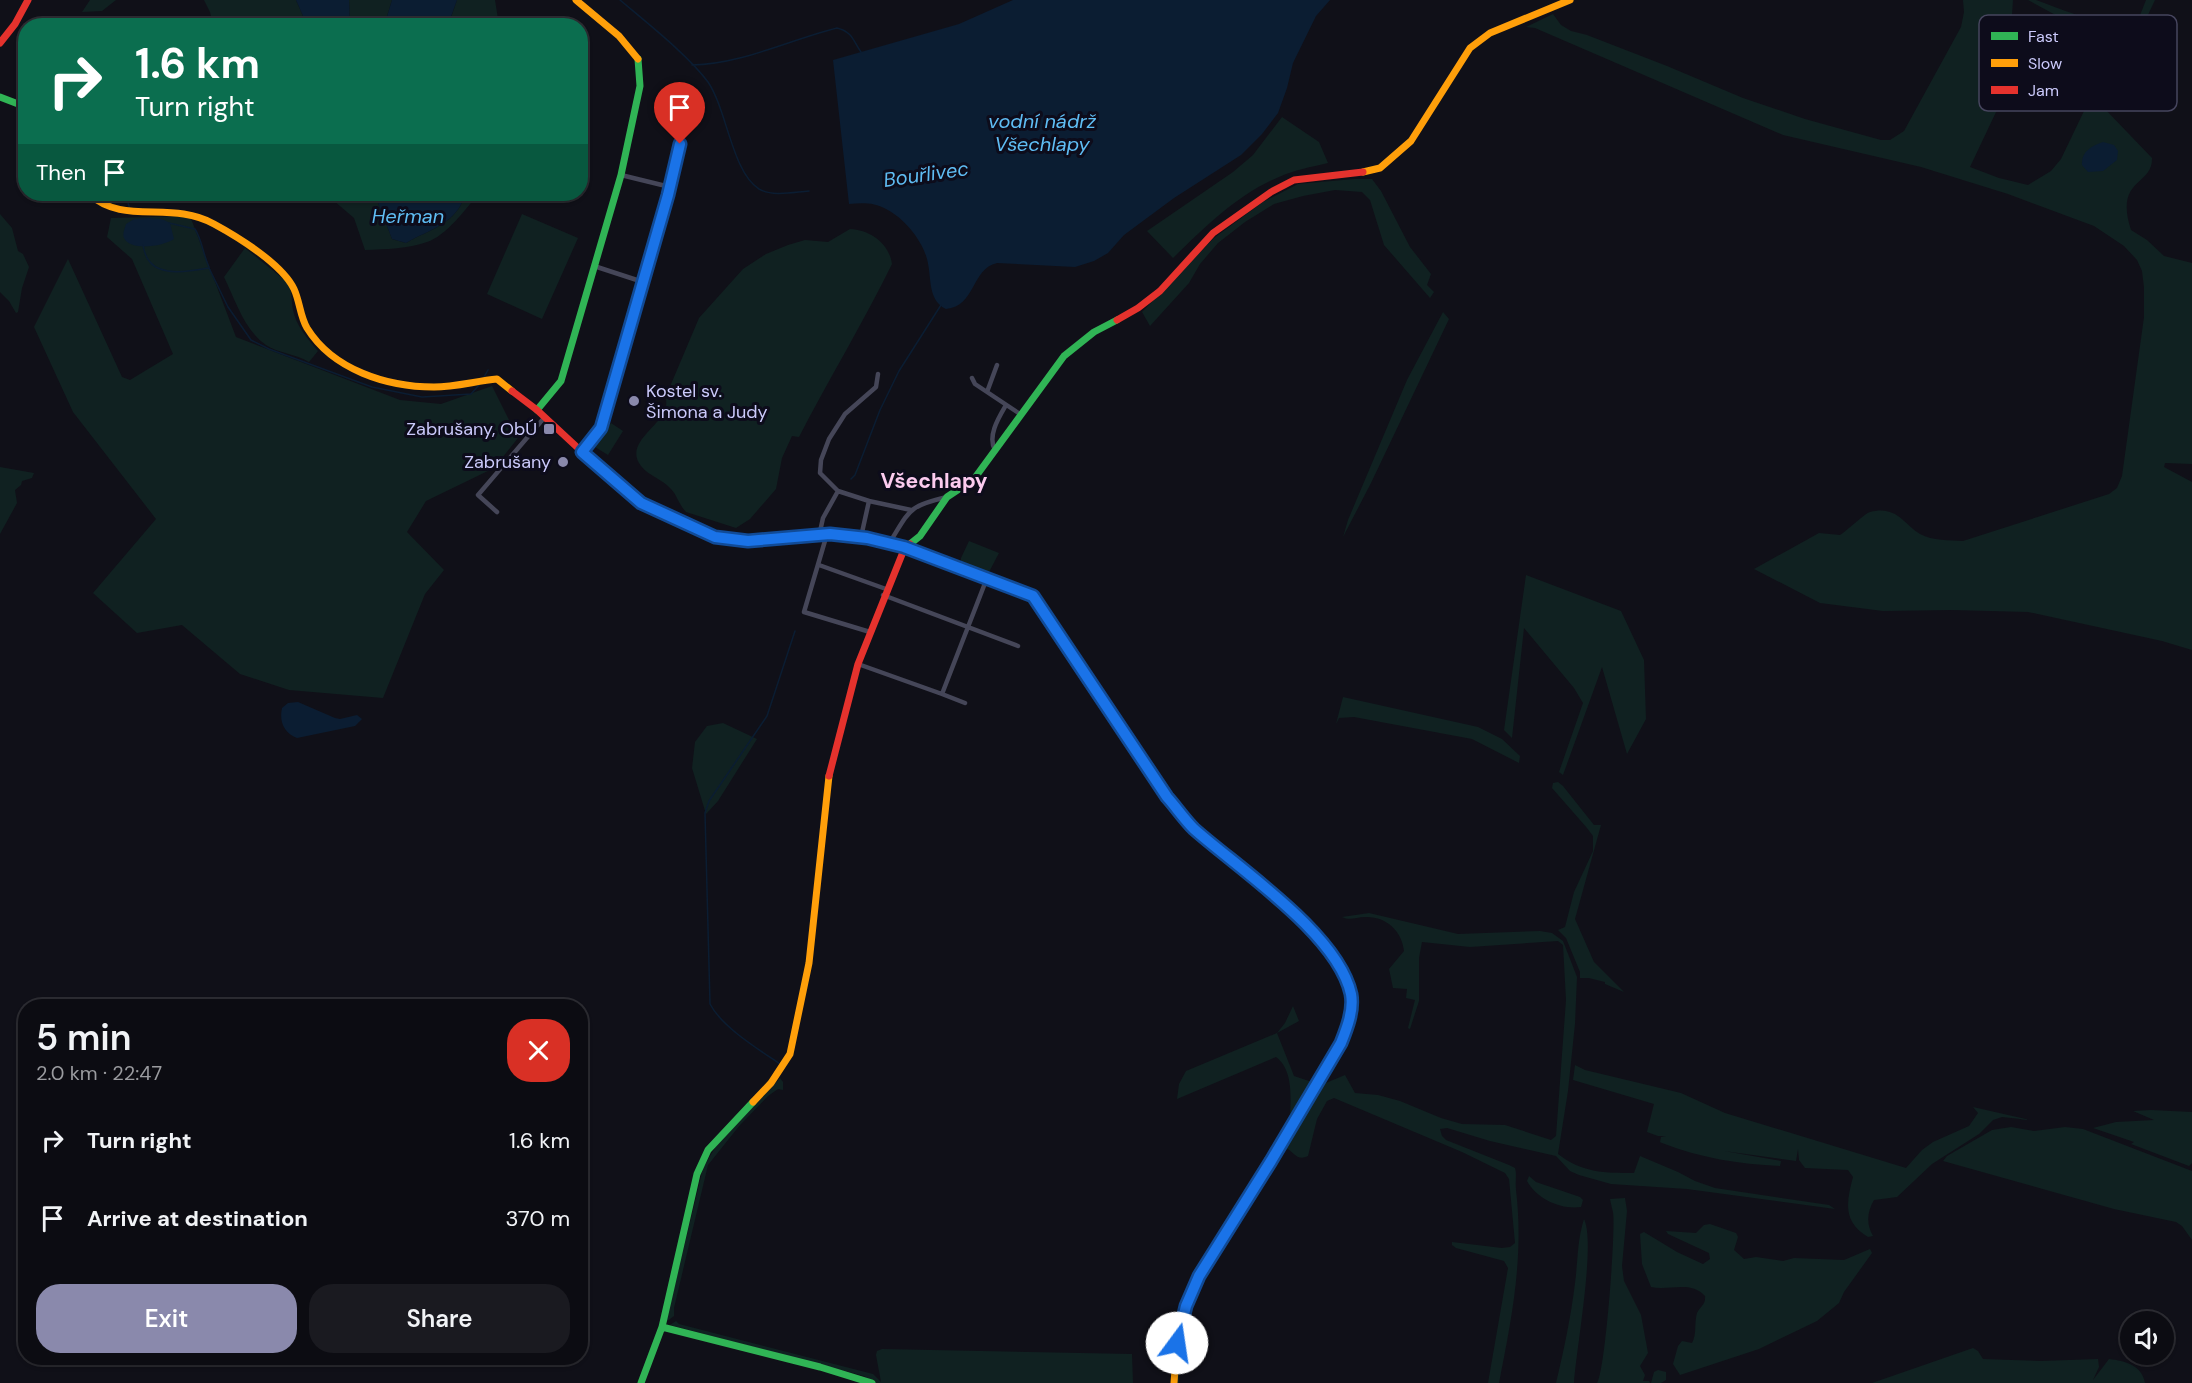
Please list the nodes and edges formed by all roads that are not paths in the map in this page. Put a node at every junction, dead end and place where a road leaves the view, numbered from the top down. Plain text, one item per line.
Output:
1 (28, 0) edge
2 (576, 0) edge
3 (1570, 0) edge
4 (18, 18) edge
5 (18, 18) edge
6 (0, 44) edge
7 (0, 98) edge
8 (18, 104) edge
9 (685, 123) dead end
10 (621, 175) junction
11 (670, 187) junction
12 (95, 201) edge
13 (594, 266) junction
14 (643, 282) junction
15 (997, 365) dead end
16 (878, 374) dead end
17 (972, 378) dead end
18 (987, 392) junction
19 (1006, 405) junction
20 (537, 410) junction
21 (1020, 414) junction
22 (544, 418) junction
23 (994, 450) junction
24 (582, 452) junction
25 (838, 491) junction
26 (947, 497) junction
27 (869, 501) junction
28 (910, 510) junction
29 (498, 512) dead end
30 (827, 534) junction
31 (819, 536) junction
32 (861, 537) junction
33 (890, 542) junction
34 (904, 547) junction
35 (819, 565) junction
36 (987, 578) junction
37 (885, 592) junction
38 (968, 627) junction
39 (870, 632) junction
40 (1018, 646) dead end
41 (858, 664) junction
42 (942, 694) junction
43 (965, 703) dead end
44 (662, 1327) junction
45 (641, 1383) edge
46 (872, 1383) edge
47 (1173, 1383) edge

1 - 4 street
2 - 10 street
3 - 21 street
5 - 6 street
7 - 8 street
9 - 11 street
10 - 11 street
10 - 13 street
11 - 14 street
12 - 20 street
13 - 14 street
13 - 20 street
14 - 24 street
15 - 18 street
16 - 25 street
17 - 18 street
18 - 19 street
19 - 21 street
19 - 23 street
20 - 22 street
21 - 23 street
22 - 24 street
22 - 29 street
23 - 26 street
24 - 31 street
25 - 27 street
25 - 31 street
26 - 28 street
26 - 34 street
27 - 28 street
27 - 32 street
28 - 33 street
30 - 31 street
30 - 32 street
30 - 35 street
32 - 33 street
33 - 34 street
34 - 36 street
34 - 37 street
35 - 37 street
35 - 39 street
36 - 38 street
36 - 47 street
37 - 38 street
37 - 39 street
38 - 40 street
38 - 42 street
39 - 41 street
41 - 42 street
41 - 44 street
42 - 43 street
44 - 45 street
44 - 46 street

